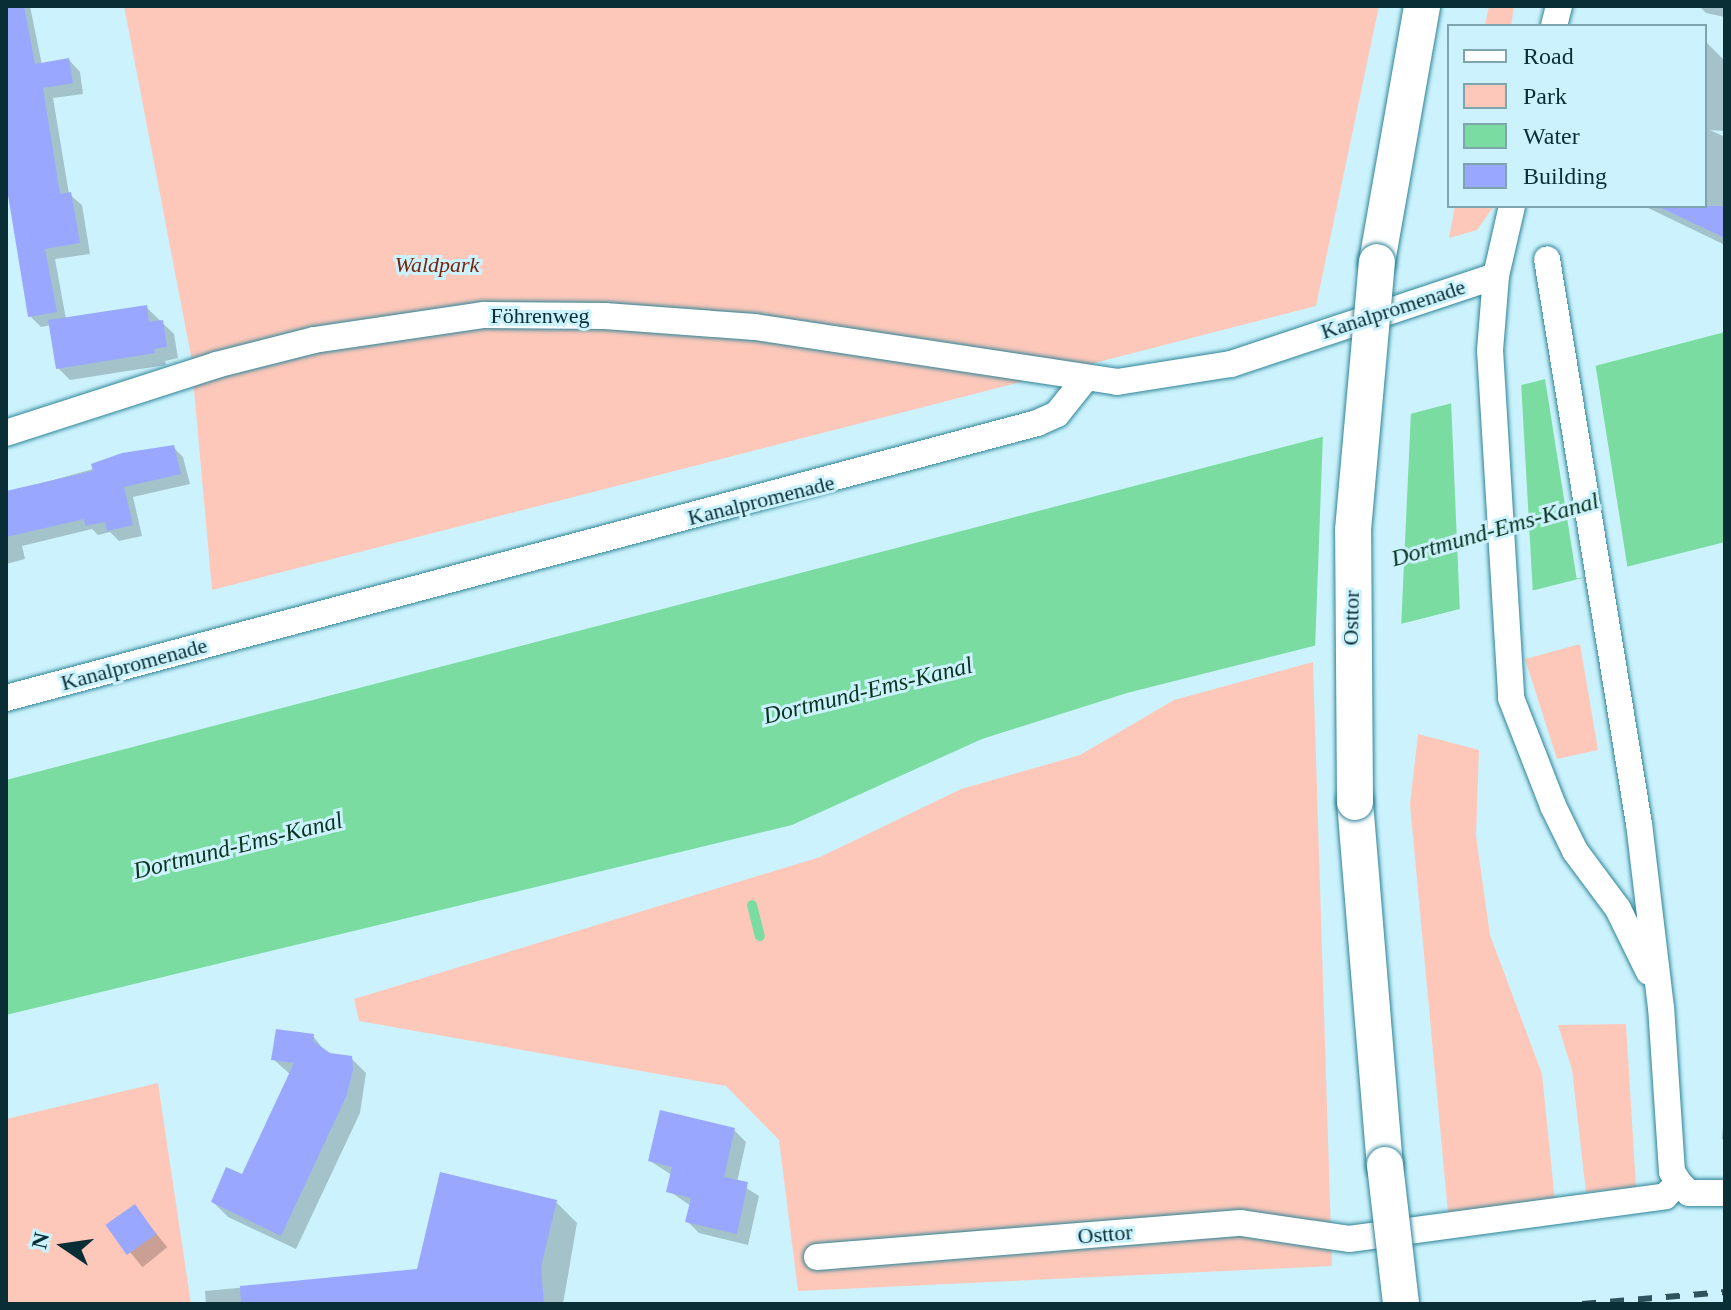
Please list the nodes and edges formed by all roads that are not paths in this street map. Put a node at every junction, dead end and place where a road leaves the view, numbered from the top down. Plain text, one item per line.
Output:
1 (1422, 6) edge
2 (1512, 208) edge
3 (1547, 259) dead end
4 (1496, 276) junction
5 (1085, 379) junction
6 (6, 432) edge
7 (6, 698) edge
8 (1661, 1008) junction
9 (1679, 1183) junction
10 (1725, 1193) edge
11 (817, 1257) dead end
12 (1401, 1304) edge

1 - 12 main road, Osttor, bridge
2 - 4 street
3 - 8 street
4 - 5 street, Kanalpromenade
4 - 8 street
5 - 6 street, Föhrenweg
5 - 7 street, Kanalpromenade
8 - 9 street
9 - 10 street
9 - 11 street, Osttor

